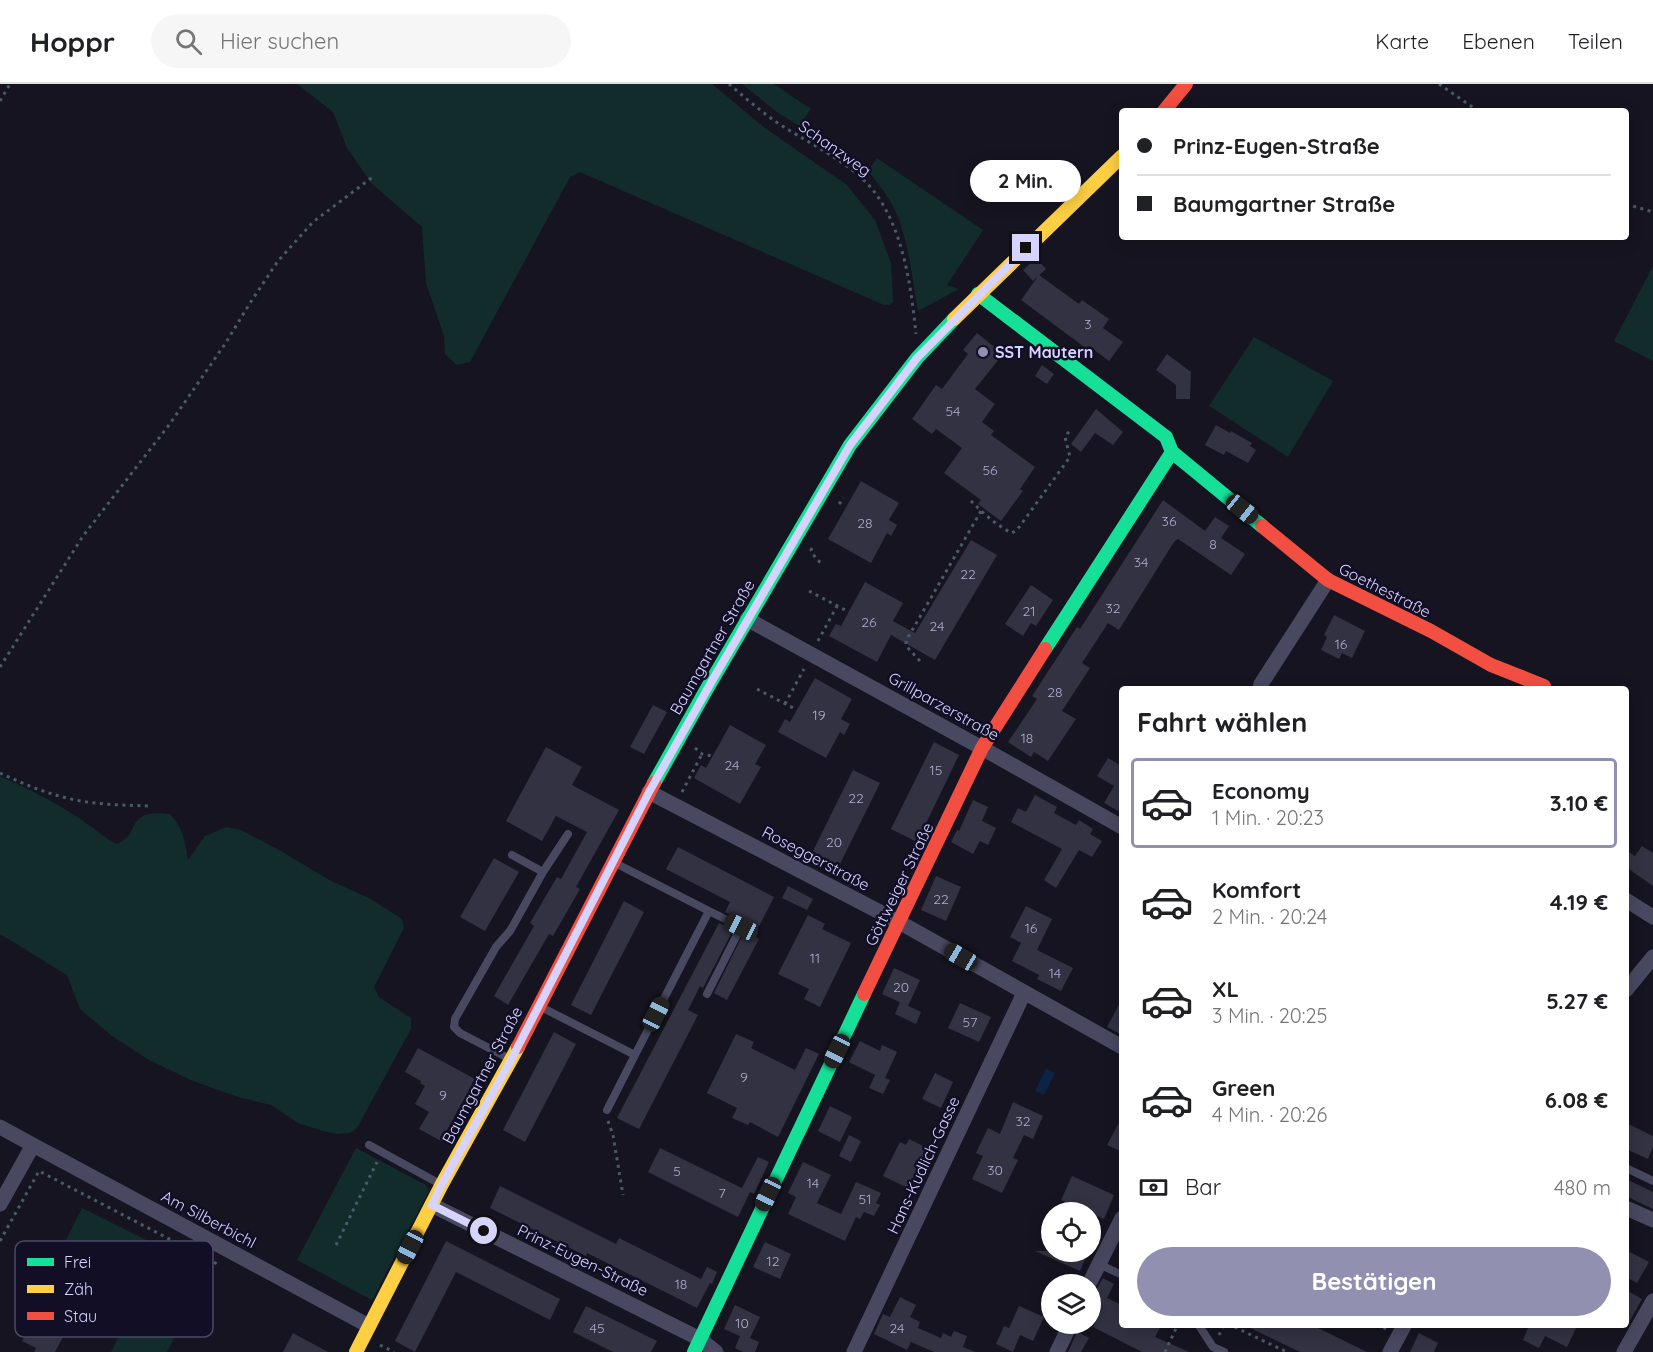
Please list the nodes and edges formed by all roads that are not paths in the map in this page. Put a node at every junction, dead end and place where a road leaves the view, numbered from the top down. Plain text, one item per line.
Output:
1 (1186, 84) edge
2 (1166, 108) edge
3 (1119, 159) edge
4 (978, 294) junction
5 (1172, 452) junction
6 (1328, 580) junction
7 (747, 619) junction
8 (1260, 686) edge
9 (1544, 686) dead end
10 (982, 748) junction
11 (649, 792) junction
12 (1119, 825) edge
13 (568, 834) dead end
14 (512, 855) dead end
15 (613, 862) junction
16 (543, 872) junction
17 (1629, 902) edge
18 (709, 911) junction
19 (1653, 917) edge
20 (899, 922) junction
21 (1653, 957) edge
22 (1629, 986) edge
23 (1024, 993) junction
24 (707, 994) dead end
25 (538, 1006) junction
26 (1119, 1045) edge
27 (635, 1055) junction
28 (511, 1060) junction
29 (607, 1110) road end
30 (1, 1129) edge
31 (33, 1145) junction
32 (369, 1145) dead end
33 (1629, 1169) edge
34 (1653, 1181) edge
35 (442, 1184) junction
36 (0, 1204) edge
37 (432, 1205) junction
38 (1629, 1209) edge
39 (1653, 1220) edge
40 (1119, 1224) edge
41 (211, 1241) edge
42 (213, 1242) edge
43 (1099, 1264) junction
44 (1094, 1274) edge
45 (1119, 1274) edge
46 (1653, 1301) edge
47 (369, 1326) junction
48 (1201, 1328) edge
49 (1403, 1328) edge
50 (1066, 1334) edge
51 (697, 1345) edge
52 (356, 1352) edge
53 (716, 1352) edge
54 (854, 1352) edge
55 (1057, 1352) edge
56 (1224, 1352) edge
57 (1390, 1352) edge
58 (1624, 1352) edge

1 - 2 street
3 - 4 street, Baumgartner Straße
4 - 5 street, Goethestraße
4 - 7 street, Baumgartner Straße
5 - 6 street, Goethestraße
5 - 10 street, Göttweiger Straße
6 - 8 street
6 - 9 street, Goethestraße
7 - 10 street, Grillparzerstraße
7 - 11 street, Baumgartner Straße
10 - 12 street, Grillparzerstraße
10 - 20 street, Göttweiger Straße
11 - 15 street, Baumgartner Straße
11 - 20 street, Roseggerstraße
13 - 16 lane
14 - 16 lane
15 - 18 lane
15 - 25 street, Baumgartner Straße
16 - 28 lane
17 - 19 street
18 - 24 lane
18 - 27 lane
20 - 23 street, Roseggerstraße
20 - 51 street, Göttweiger Straße
21 - 22 street
23 - 26 street, Roseggerstraße
23 - 54 street, Hans-Kudlich-Gasse
25 - 27 lane
25 - 28 street, Baumgartner Straße
27 - 29 lane
28 - 35 street, Baumgartner Straße
30 - 31 street, Am Silberbichl
31 - 36 street
31 - 41 street, Am Silberbichl
32 - 35 lane
33 - 34 lane
35 - 37 street, Baumgartner Straße
37 - 47 street, Baumgartner Straße
37 - 51 street, Prinz-Eugen-Straße
38 - 39 street
40 - 43 street
42 - 47 street, Am Silberbichl
43 - 44 street
43 - 45 lane
46 - 58 street
47 - 52 street, Baumgartner Straße
48 - 56 lane
49 - 57 street
50 - 55 street
51 - 53 street, Prinz-Eugen-Straße

